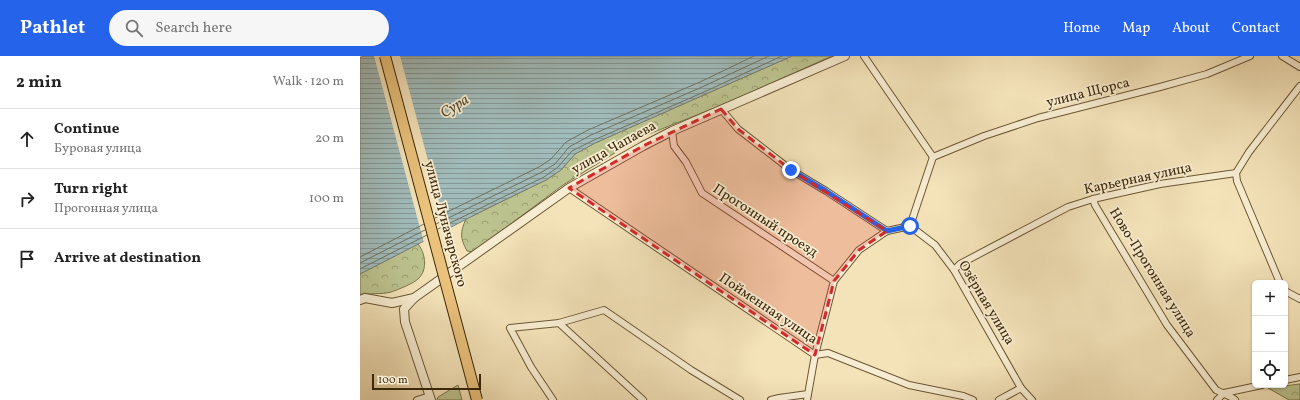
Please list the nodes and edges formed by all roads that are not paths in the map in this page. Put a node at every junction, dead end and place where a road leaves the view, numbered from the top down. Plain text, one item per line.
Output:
1 (385, 56) edge
2 (845, 56) edge
3 (864, 56) edge
4 (1250, 56) edge
5 (1282, 56) edge
6 (1300, 67) edge
7 (1300, 86) edge
8 (722, 110) junction
9 (672, 131) junction
10 (933, 157) junction
11 (1236, 173) junction
12 (569, 188) junction
13 (1093, 199) junction
14 (910, 226) junction
15 (887, 231) junction
16 (954, 270) junction
17 (1279, 280) edge
18 (834, 281) junction
19 (1288, 292) edge
20 (414, 298) junction
21 (1300, 299) edge
22 (360, 300) edge
23 (559, 323) junction
24 (815, 355) junction
25 (1300, 377) edge
26 (1288, 379) edge
27 (1252, 387) edge
28 (1021, 388) junction
29 (1224, 393) junction
30 (808, 397) edge
31 (431, 398) edge
32 (417, 400) edge
33 (477, 400) edge
34 (553, 400) edge
35 (643, 400) edge
36 (740, 400) edge
37 (771, 400) edge
38 (973, 400) edge
39 (999, 400) edge
40 (1032, 400) edge
41 (1217, 400) edge
42 (1235, 400) edge

1 - 33 main road, улица Луначарского, bridge
2 - 8 street, улица Чапаева
3 - 10 street
4 - 10 street, улица Щорса
5 - 6 street
7 - 11 street
8 - 9 street, улица Чапаева
8 - 15 street
9 - 12 street, улица Чапаева
9 - 18 street, Прогонный проезд
10 - 14 street
11 - 13 street, Карьерная улица
11 - 17 street
12 - 20 street, улица Чапаева
12 - 24 street, Пойменная улица
13 - 16 street, Карьерная улица
13 - 29 street, Ново-Прогонная улица
14 - 15 street
14 - 16 street, Озёрная улица
15 - 18 street
16 - 28 street, Озёрная улица
18 - 24 street
19 - 21 street
20 - 22 street
20 - 31 street
23 - 34 street
23 - 35 street
23 - 36 street
24 - 30 street
24 - 38 street, Пойменная улица
25 - 26 street
27 - 29 street
28 - 39 street
28 - 40 street, Озёрная улица
29 - 41 street
29 - 42 street, Ново-Прогонная улица
30 - 37 street
31 - 32 street

